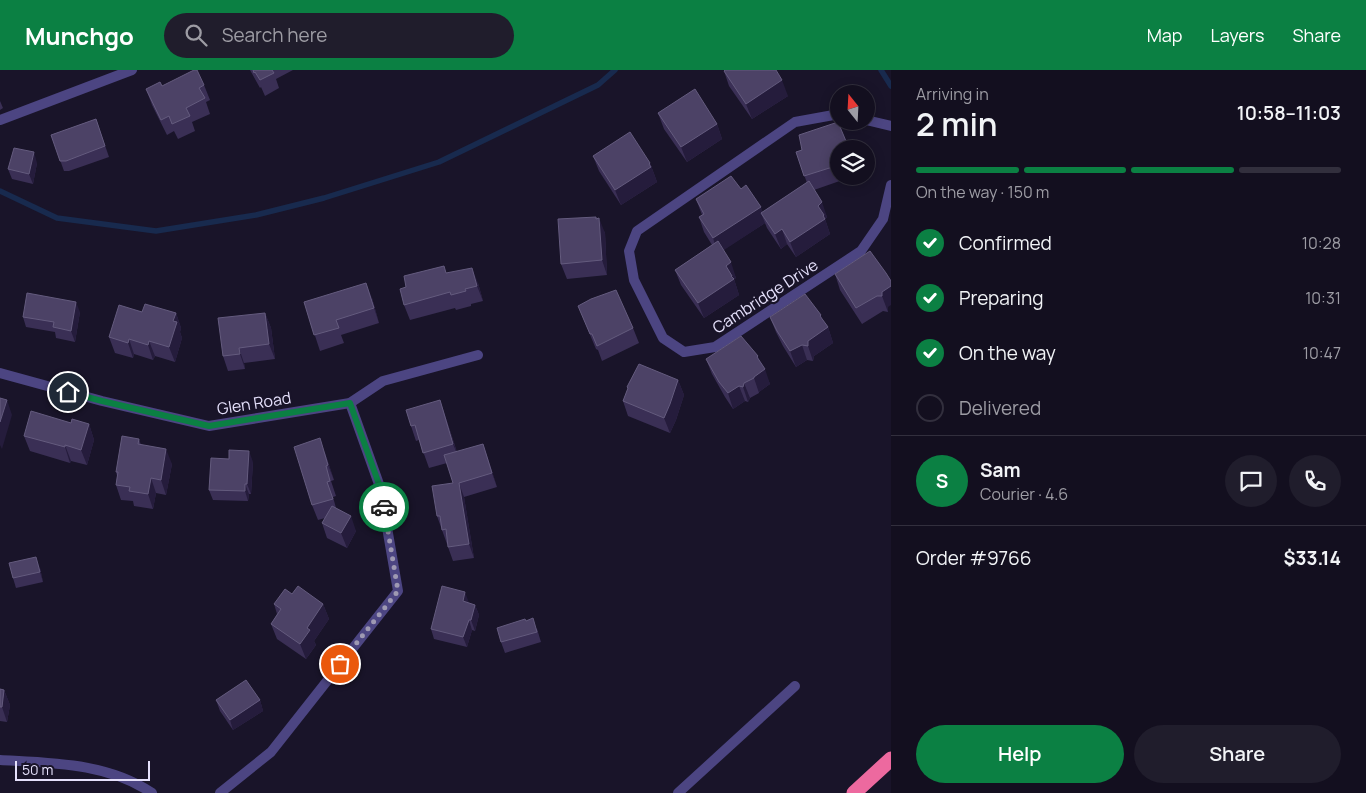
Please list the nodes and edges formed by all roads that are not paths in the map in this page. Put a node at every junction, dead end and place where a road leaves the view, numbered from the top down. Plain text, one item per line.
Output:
1 (132, 70) edge
2 (830, 116) edge
3 (0, 120) edge
4 (875, 122) edge
5 (891, 126) edge
6 (891, 185) edge
7 (478, 355) dead end
8 (0, 374) edge
9 (350, 403) junction
10 (795, 686) dead end
11 (891, 759) edge
12 (0, 760) edge
13 (152, 793) edge
14 (220, 793) edge
15 (678, 793) edge
16 (854, 793) edge

1 - 3 street
2 - 6 street, Cambridge Drive
4 - 5 street
7 - 9 street, Glen Road
8 - 9 street, Glen Road
9 - 14 street
10 - 15 street
11 - 16 highway
12 - 13 street

